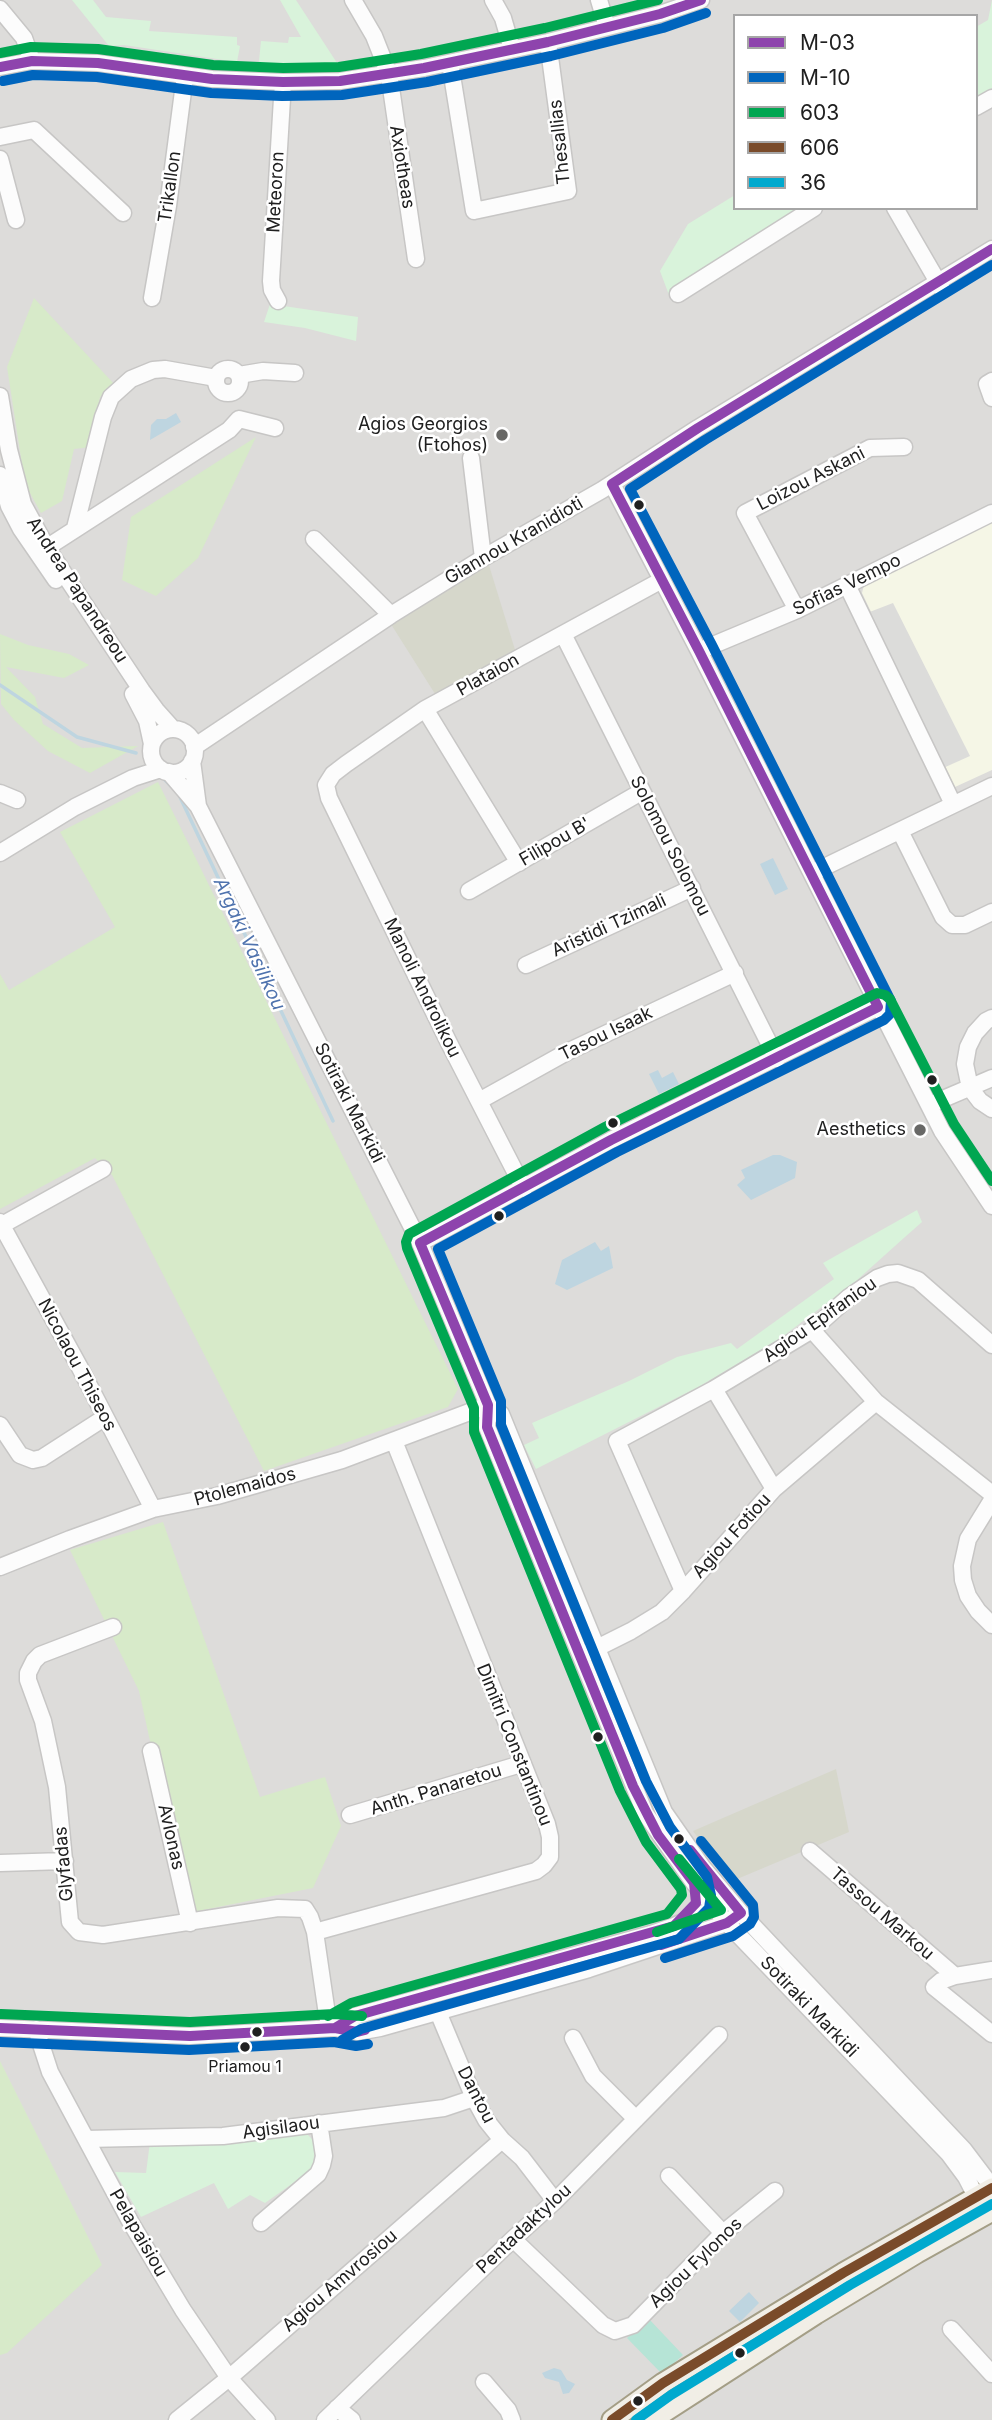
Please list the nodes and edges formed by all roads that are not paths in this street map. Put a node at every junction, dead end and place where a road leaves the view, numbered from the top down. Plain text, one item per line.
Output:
1 (353, 0) edge
2 (493, 0) edge
3 (599, 0) edge
4 (701, 0) edge
5 (0, 9) edge
6 (607, 27) junction
7 (548, 42) junction
8 (512, 49) junction
9 (32, 61) junction
10 (450, 62) junction
11 (0, 67) edge
12 (388, 74) junction
13 (185, 76) junction
14 (282, 82) junction
15 (0, 137) edge
16 (0, 159) edge
17 (811, 210) edge
18 (896, 210) edge
19 (123, 213) dead end
20 (16, 220) dead end
21 (992, 249) edge
22 (416, 259) dead end
23 (992, 260) edge
24 (940, 286) junction
25 (678, 294) dead end
26 (152, 298) dead end
27 (278, 301) dead end
28 (295, 373) dead end
29 (239, 375) junction
30 (216, 378) junction
31 (992, 381) edge
32 (235, 391) junction
33 (0, 396) edge
34 (992, 398) edge
35 (240, 419) junction
36 (275, 428) dead end
37 (904, 447) dead end
38 (471, 458) dead end
39 (0, 475) edge
40 (612, 484) junction
41 (992, 513) edge
42 (75, 528) junction
43 (314, 539) dead end
44 (43, 550) junction
45 (483, 558) junction
46 (662, 580) junction
47 (847, 585) junction
48 (797, 610) junction
49 (391, 615) junction
50 (563, 634) junction
51 (699, 651) junction
52 (425, 709) junction
53 (173, 729) junction
54 (152, 747) junction
55 (193, 754) junction
56 (165, 771) junction
57 (134, 778) junction
58 (326, 785) joint
59 (992, 786) edge
60 (641, 792) junction
61 (0, 793) edge
62 (17, 800) dead end
63 (953, 804) junction
64 (198, 806) junction
65 (900, 831) junction
66 (0, 853) edge
67 (519, 863) junction
68 (812, 873) junction
69 (692, 887) junction
70 (469, 891) dead end
71 (992, 912) edge
72 (526, 965) dead end
73 (735, 972) junction
74 (878, 1007) junction
75 (992, 1018) edge
76 (777, 1059) junction
77 (992, 1078) edge
78 (970, 1088) junction
79 (479, 1101) junction
80 (929, 1105) junction
81 (992, 1109) edge
82 (103, 1169) dead end
83 (524, 1189) junction
84 (992, 1206) edge
85 (1, 1223) edge
86 (420, 1242) junction
87 (812, 1330) junction
88 (992, 1345) edge
89 (714, 1390) junction
90 (876, 1402) junction
91 (488, 1405) junction
92 (104, 1418) junction
93 (0, 1425) edge
94 (394, 1441) junction
95 (6, 1449) edge
96 (774, 1489) junction
97 (992, 1494) edge
98 (992, 1500) edge
99 (153, 1509) junction
100 (0, 1567) edge
101 (684, 1591) junction
102 (992, 1625) edge
103 (113, 1627) dead end
104 (596, 1648) junction
105 (580, 1656) junction
106 (151, 1751) dead end
107 (521, 1764) junction
108 (350, 1815) dead end
109 (810, 1851) dead end
110 (65, 1861) junction
111 (0, 1863) edge
112 (694, 1883) junction
113 (730, 1899) junction
114 (715, 1909) junction
115 (741, 1913) junction
116 (190, 1923) junction
117 (727, 1923) junction
118 (674, 1926) junction
119 (315, 1932) junction
120 (992, 1970) edge
121 (955, 1976) junction
122 (438, 2012) junction
123 (0, 2028) edge
124 (332, 2028) junction
125 (36, 2029) junction
126 (992, 2034) edge
127 (719, 2035) dead end
128 (573, 2038) dead end
129 (474, 2098) junction
130 (636, 2119) junction
131 (319, 2123) junction
132 (86, 2138) junction
133 (502, 2140) junction
134 (669, 2176) dead end
135 (987, 2190) edge
136 (775, 2191) dead end
137 (555, 2201) junction
138 (989, 2213) edge
139 (261, 2223) dead end
140 (723, 2233) junction
141 (513, 2239) junction
142 (951, 2329) dead end
143 (992, 2374) edge
144 (229, 2378) junction
145 (484, 2382) dead end
146 (337, 2408) junction
147 (177, 2420) edge
148 (267, 2420) edge
149 (325, 2420) edge
150 (352, 2420) edge
151 (512, 2420) edge
152 (612, 2420) edge
153 (652, 2420) edge

1 - 12 street, Axiotheas
2 - 8 street
3 - 6 street
4 - 6 street
5 - 9 street
6 - 7 street
7 - 8 street
7 - 10 street, Thesallias
8 - 10 street
9 - 11 street
9 - 13 street
10 - 12 street
12 - 14 street
12 - 22 street, Axiotheas
13 - 14 street
13 - 26 street, Trikallon
14 - 27 street, Meteoron
15 - 19 street
16 - 20 street
17 - 25 street
18 - 24 street
21 - 24 street, Giannou Kranidioti
23 - 24 street, Giannou Kranidioti
24 - 40 street, Giannou Kranidioti
28 - 29 street
29 - 30 street
29 - 32 street
30 - 32 street
30 - 42 street
31 - 34 street
32 - 35 street
33 - 44 street, Andrea Papandreou
35 - 36 street
35 - 42 street
37 - 48 street, Loizou Askani
38 - 45 street
39 - 44 street, Andrea Papandreou
40 - 45 street, Giannou Kranidioti
40 - 46 street
41 - 47 street, Sofias Vempo
42 - 44 street
43 - 49 street
44 - 53 street, Andrea Papandreou
44 - 54 street, Andrea Papandreou
45 - 49 street, Giannou Kranidioti
46 - 50 street, Plataion
46 - 51 street
47 - 48 street, Sofias Vempo
47 - 63 street
48 - 51 street, Sofias Vempo
49 - 55 street, Giannou Kranidioti
50 - 52 street, Plataion
50 - 60 street, Solomou Solomou
51 - 68 street
52 - 58 street, Plataion
52 - 67 street
53 - 54 street
53 - 55 street
54 - 56 street
54 - 57 street
55 - 56 street
55 - 64 street, Sotiraki Markidi
56 - 57 street
56 - 64 street, Sotiraki Markidi
57 - 66 street
58 - 79 street, Manoli Androlikou
59 - 63 street
60 - 67 street, Filipou B'
60 - 69 street, Solomou Solomou
61 - 62 street
63 - 65 street
64 - 86 street, Sotiraki Markidi
65 - 68 street
65 - 71 street
67 - 70 street, Filipou B'
68 - 74 street
69 - 72 street, Aristidi Tzimali
69 - 73 street, Solomou Solomou
73 - 76 street, Solomou Solomou
73 - 79 street, Tasou Isaak
74 - 76 street
74 - 80 street
75 - 78 street
76 - 83 street
77 - 78 street
78 - 80 street
78 - 81 street
79 - 83 street, Manoli Androlikou
80 - 84 street
82 - 85 street
83 - 86 street
85 - 92 street, Nicolaou Thiseos
86 - 91 street, Sotiraki Markidi
87 - 88 street, Agiou Epifaniou
87 - 89 street, Agiou Epifaniou
87 - 90 street
89 - 96 street
89 - 101 street, Agiou Epifaniou
90 - 96 street, Agiou Fotiou
90 - 97 street
91 - 94 street, Ptolemaidos
91 - 104 street, Sotiraki Markidi
91 - 105 street, Sotiraki Markidi
92 - 95 street
92 - 99 street, Nicolaou Thiseos
93 - 95 street
94 - 99 street, Ptolemaidos
94 - 107 street, Dimitri Constantinou
96 - 101 street, Agiou Fotiou
98 - 102 street
99 - 100 street, Ptolemaidos
101 - 104 street, Agiou Fotiou
103 - 110 street, Glyfadas
104 - 105 street, Agiou Fotiou
104 - 113 street, Sotiraki Markidi
105 - 112 street, Sotiraki Markidi
106 - 116 street, Avlonas
107 - 108 street, Anth. Panaretou
107 - 119 street, Dimitri Constantinou
109 - 121 street, Tassou Markou
110 - 111 street
110 - 116 street, Glyfadas
112 - 114 street, Sotiraki Markidi
112 - 118 street
113 - 114 street
113 - 115 street, Sotiraki Markidi
114 - 117 street, Sotiraki Markidi
114 - 118 street
115 - 117 street
115 - 135 street, Sotiraki Markidi
116 - 119 street, Glyfadas
117 - 122 street
117 - 135 street, Sotiraki Markidi
118 - 124 street
119 - 124 street
120 - 121 street, Tassou Markou
121 - 126 street, Tassou Markou
122 - 124 street
122 - 129 street, Dantou
123 - 125 street
124 - 125 street
125 - 132 street, Pelapaisiou
127 - 130 street, Pentadaktylou
128 - 130 street
129 - 131 street, Agisilaou
129 - 133 street, Dantou
130 - 137 street, Pentadaktylou
131 - 132 street, Agisilaou
131 - 139 street
132 - 144 street, Pelapaisiou
133 - 137 street, Dantou
133 - 144 street, Agiou Amvrosiou
134 - 140 street
135 - 138 street, Sotiraki Markidi
135 - 152 main road
136 - 140 street, Agiou Fylonos
137 - 141 street, Pentadaktylou
138 - 153 main road
140 - 141 street, Agiou Fylonos
141 - 146 street, Pentadaktylou
142 - 143 street
144 - 147 street, Agiou Amvrosiou
144 - 148 street, Pelapaisiou
145 - 151 street
146 - 149 street, Pentadaktylou
146 - 150 street

